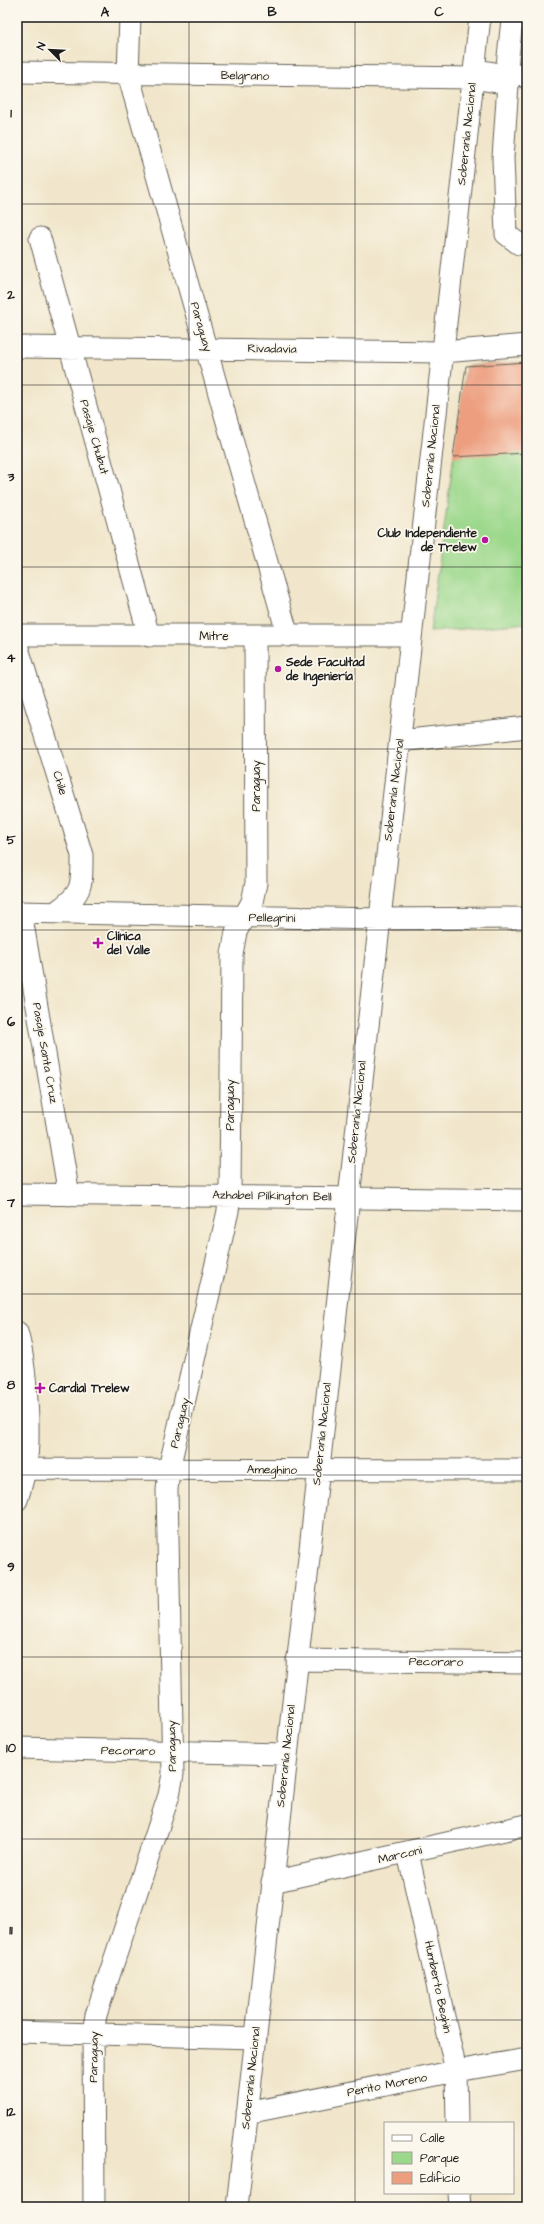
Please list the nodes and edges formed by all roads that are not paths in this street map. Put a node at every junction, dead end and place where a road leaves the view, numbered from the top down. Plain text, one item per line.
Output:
1 (130, 17) edge
2 (480, 17) edge
3 (527, 19) edge
4 (17, 72) edge
5 (128, 74) junction
6 (474, 74) junction
7 (506, 74) junction
8 (527, 78) edge
9 (40, 238) dead end
10 (527, 243) edge
11 (527, 345) edge
12 (68, 346) junction
13 (17, 347) edge
14 (207, 349) junction
15 (443, 352) junction
16 (17, 634) edge
17 (411, 635) junction
18 (149, 636) junction
19 (255, 636) junction
20 (288, 636) junction
21 (17, 645) edge
22 (527, 727) edge
23 (400, 741) junction
24 (19, 912) edge
25 (56, 912) junction
26 (244, 917) junction
27 (527, 918) edge
28 (379, 919) junction
29 (17, 1194) edge
30 (69, 1195) junction
31 (230, 1195) junction
32 (348, 1197) junction
33 (527, 1200) edge
34 (17, 1332) edge
35 (21, 1469) edge
36 (170, 1469) junction
37 (527, 1470) edge
38 (318, 1471) junction
39 (17, 1500) edge
40 (297, 1660) junction
41 (527, 1663) edge
42 (17, 1748) edge
43 (173, 1752) junction
44 (286, 1754) junction
45 (527, 1825) edge
46 (408, 1853) junction
47 (272, 1882) junction
48 (17, 2032) edge
49 (93, 2033) junction
50 (256, 2038) junction
51 (527, 2059) edge
52 (456, 2071) junction
53 (247, 2113) junction
54 (458, 2122) edge
55 (459, 2194) edge
56 (94, 2207) edge
57 (237, 2207) edge
58 (460, 2207) edge

1 - 5 street, Paraguay
2 - 6 street, Soberanía Nacional
3 - 7 street
4 - 5 street, Belgrano
5 - 6 street, Belgrano
5 - 14 street, Paraguay
6 - 7 street
6 - 10 street
6 - 15 street, Soberanía Nacional
7 - 8 street
9 - 12 street, Pasaje Chubut
11 - 15 street, Rivadavia
12 - 13 street, Rivadavia
12 - 14 street, Rivadavia
12 - 18 street, Pasaje Chubut
14 - 15 street, Rivadavia
14 - 20 street, Paraguay
15 - 17 street, Soberanía Nacional
16 - 18 street, Mitre
17 - 20 street, Mitre
17 - 23 street, Soberanía Nacional
18 - 19 street, Mitre
19 - 20 street, Mitre
19 - 26 street, Paraguay
21 - 25 street, Chile
22 - 23 street
23 - 28 street, Soberanía Nacional
24 - 25 street, Pellegrini
24 - 30 street, Pasaje Santa Cruz
25 - 26 street, Pellegrini
26 - 28 street, Pellegrini
26 - 31 street, Paraguay
27 - 28 street, Pellegrini
28 - 32 street, Soberanía Nacional
29 - 30 street, Azhabel Pilkington Bell
30 - 31 street, Azhabel Pilkington Bell
31 - 32 street, Azhabel Pilkington Bell
31 - 36 street, Paraguay
32 - 33 street, Azhabel Pilkington Bell
32 - 38 street, Soberanía Nacional
34 - 35 street
35 - 36 street, Ameghino
35 - 39 street
36 - 38 street, Ameghino
36 - 43 street, Paraguay
37 - 38 street, Ameghino
38 - 40 street, Soberanía Nacional
40 - 41 street, Pecoraro
40 - 44 street, Soberanía Nacional
42 - 43 street, Pecoraro
43 - 44 street, Pecoraro
43 - 49 street, Paraguay
44 - 47 street, Soberanía Nacional
45 - 46 street, Marconi
46 - 47 street, Marconi
46 - 52 street, Humberto Beghin
47 - 50 street, Soberanía Nacional
48 - 49 street
49 - 50 street
49 - 56 street, Paraguay
50 - 53 street, Soberanía Nacional
51 - 52 street, Perito Moreno
52 - 53 street, Perito Moreno
52 - 54 street, Humberto Beghin
53 - 57 street, Soberanía Nacional
55 - 58 street

